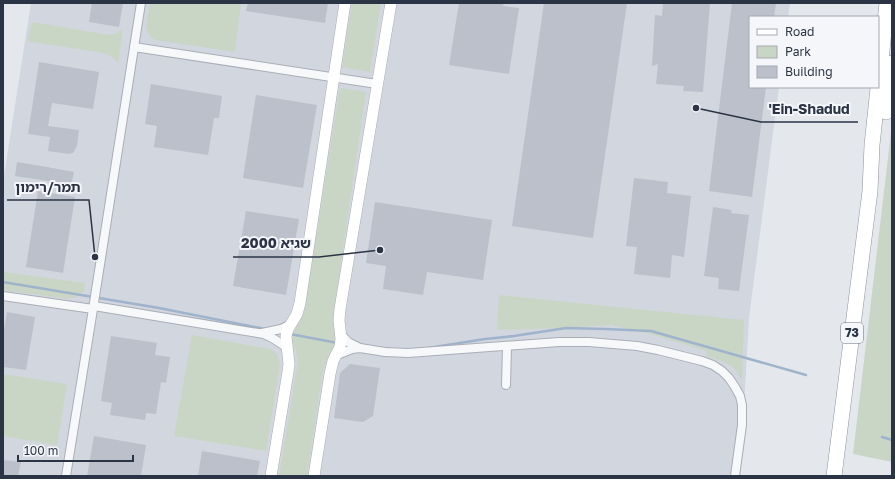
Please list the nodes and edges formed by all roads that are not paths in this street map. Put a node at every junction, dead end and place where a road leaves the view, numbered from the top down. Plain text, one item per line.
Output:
1 (141, 3) edge
2 (345, 3) edge
3 (391, 3) edge
4 (887, 3) edge
5 (134, 47) junction
6 (892, 64) edge
7 (334, 78) junction
8 (879, 79) edge
9 (377, 84) junction
10 (878, 88) edge
11 (870, 191) junction
12 (3, 296) edge
13 (93, 307) junction
14 (291, 324) junction
15 (262, 334) junction
16 (340, 334) junction
17 (507, 346) junction
18 (360, 348) junction
19 (288, 349) junction
20 (337, 355) junction
21 (506, 385) dead end
22 (66, 476) edge
23 (271, 476) edge
24 (314, 476) edge
25 (735, 476) edge
26 (834, 476) edge

1 - 5 street
2 - 7 street
3 - 9 street
4 - 8 highway, 73
5 - 7 street
5 - 13 street
6 - 11 highway, 73
7 - 9 street
7 - 14 street
9 - 16 street
10 - 11 highway, 73
11 - 26 highway, 73
12 - 13 street
13 - 15 street
13 - 22 street
14 - 15 street
14 - 19 street
15 - 19 street
16 - 18 street
16 - 20 street
17 - 18 street
17 - 21 street
17 - 25 street
18 - 20 street
19 - 23 street
20 - 24 street

